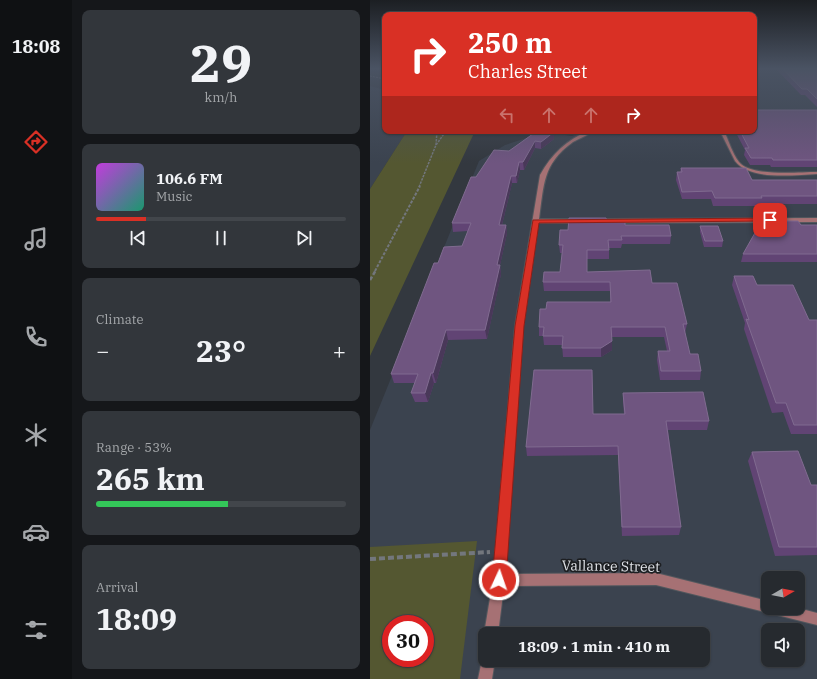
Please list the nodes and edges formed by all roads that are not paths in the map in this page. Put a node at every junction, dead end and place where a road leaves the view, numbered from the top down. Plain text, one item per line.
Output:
1 (586, 134) edge
2 (724, 134) edge
3 (817, 173) edge
4 (817, 220) edge
5 (536, 221) junction
6 (583, 221) edge
7 (590, 221) edge
8 (499, 580) junction
9 (761, 605) edge
10 (796, 615) edge
11 (816, 621) edge
12 (492, 627) edge
13 (487, 667) edge
14 (485, 679) edge

1 - 5 street
2 - 3 lane
4 - 7 street
5 - 6 street
5 - 8 street
8 - 9 street, Vallance Street
8 - 12 street
10 - 11 street
13 - 14 street

